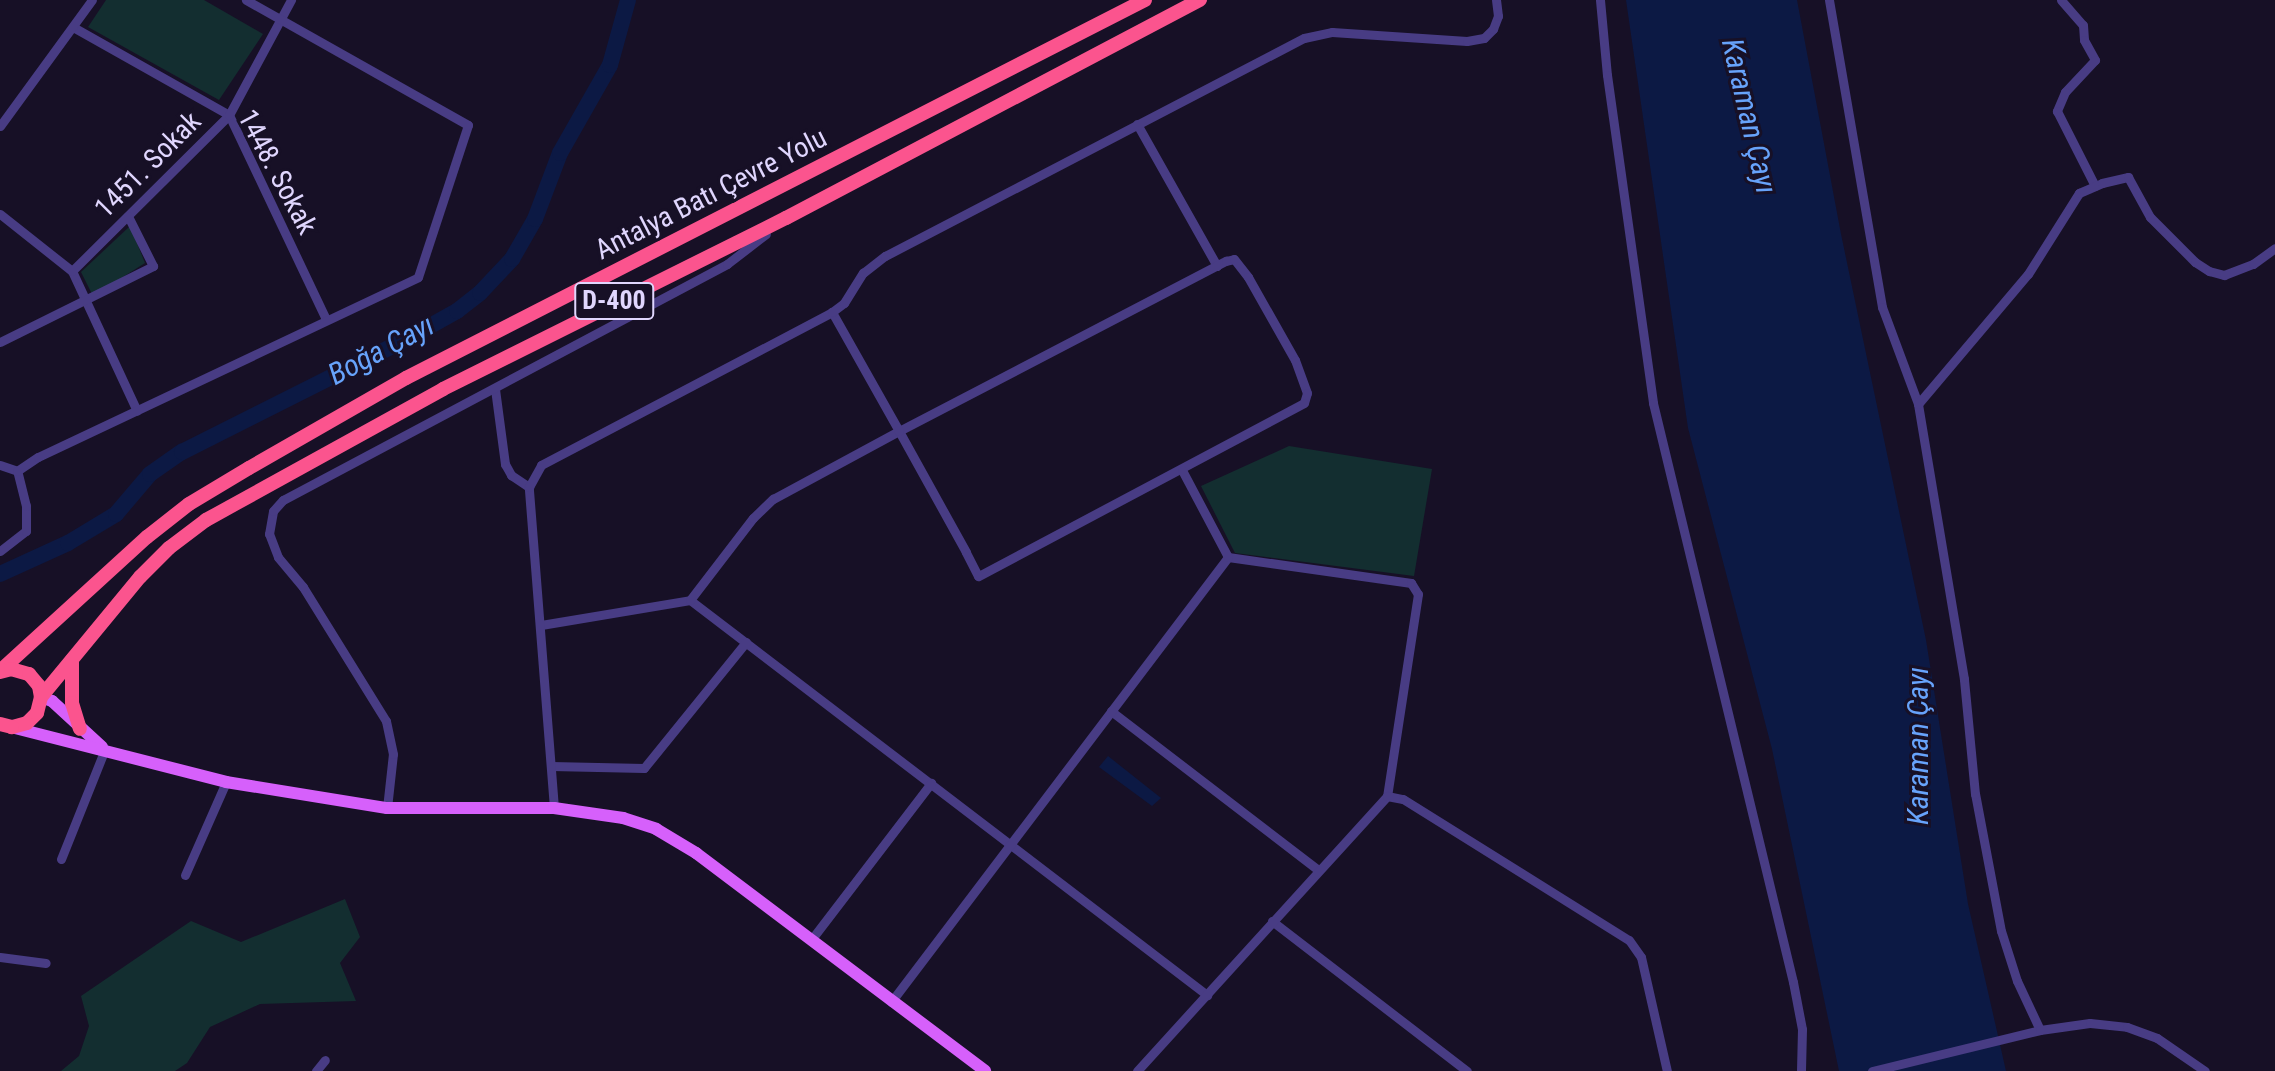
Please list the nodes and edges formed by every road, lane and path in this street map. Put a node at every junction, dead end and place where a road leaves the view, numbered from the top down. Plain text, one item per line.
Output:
1 (92, 0) edge
2 (246, 0) edge
3 (291, 0) edge
4 (1145, 0) edge
5 (1200, 0) edge
6 (1496, 0) edge
7 (1600, 0) edge
8 (1829, 0) edge
9 (2061, 0) edge
10 (281, 19) junction
11 (73, 27) junction
12 (229, 115) junction
13 (1137, 124) junction
14 (0, 125) edge
15 (2095, 186) junction
16 (0, 214) edge
17 (128, 216) junction
18 (786, 218) junction
19 (2275, 248) edge
20 (1217, 266) junction
21 (72, 271) junction
22 (87, 301) junction
23 (832, 312) junction
24 (326, 319) junction
25 (0, 342) edge
26 (495, 389) junction
27 (1918, 404) junction
28 (137, 411) junction
29 (899, 431) junction
30 (0, 465) edge
31 (1182, 470) junction
32 (17, 471) junction
33 (529, 487) junction
34 (0, 551) edge
35 (1228, 557) junction
36 (690, 600) junction
37 (541, 625) junction
38 (746, 642) junction
39 (72, 660) junction
40 (0, 672) edge
41 (41, 697) junction
42 (1111, 711) junction
43 (1, 724) edge
44 (80, 729) junction
45 (105, 749) junction
46 (551, 766) junction
47 (226, 782) junction
48 (931, 783) junction
49 (1387, 796) junction
50 (387, 808) junction
51 (554, 808) junction
52 (1010, 844) junction
53 (61, 859) dead end
54 (1318, 870) junction
55 (185, 875) dead end
56 (1272, 921) junction
57 (811, 940) junction
58 (0, 957) edge
59 (46, 963) dead end
60 (1207, 995) junction
61 (891, 1002) junction
62 (2040, 1030) junction
63 (325, 1060) dead end
64 (316, 1071) edge
65 (985, 1071) edge
66 (1137, 1071) edge
67 (1467, 1071) edge
68 (1667, 1071) edge
69 (1801, 1071) edge
70 (1872, 1071) edge
71 (2205, 1071) edge

1 - 11 street
2 - 10 street
3 - 10 street, 1451. Sokak
4 - 40 highway, Antalya Batı Çevre Yolu
5 - 18 highway, D-400
6 - 13 street
7 - 69 street
8 - 27 street
9 - 15 street
10 - 12 street, 1451. Sokak
10 - 24 street
11 - 12 street, 1448. Sokak
11 - 14 street
12 - 17 street, 1451. Sokak
12 - 24 street, 1448. Sokak
13 - 20 street
13 - 23 street
15 - 19 street
15 - 27 street
16 - 21 street
17 - 21 street, 1451. Sokak
17 - 22 street
18 - 26 street
18 - 39 highway, D-400
20 - 29 street
20 - 31 street
21 - 22 street
22 - 25 street
22 - 28 street
23 - 29 street
23 - 33 street
24 - 28 street
26 - 33 street
26 - 50 street
27 - 62 street
28 - 32 street
29 - 31 street
29 - 36 street
30 - 32 street
31 - 35 street
32 - 34 street
33 - 37 street
35 - 42 street
35 - 49 street
36 - 37 street
36 - 38 street
37 - 46 street
38 - 46 street
38 - 48 street
39 - 41 highway, D-400
39 - 44 highway
40 - 41 highway
41 - 43 highway, D-400
41 - 44 main road
42 - 52 street
42 - 54 street
43 - 45 main road
44 - 45 main road
45 - 47 main road
45 - 53 street
46 - 51 street
47 - 50 main road
47 - 55 street
48 - 52 street
48 - 57 street
49 - 54 street
49 - 68 street
50 - 51 main road
51 - 57 main road
52 - 60 street
52 - 61 street
54 - 56 street
56 - 60 street
56 - 67 street
57 - 61 main road
58 - 59 street
60 - 66 street
61 - 65 main road
62 - 70 street
62 - 71 street
63 - 64 street

